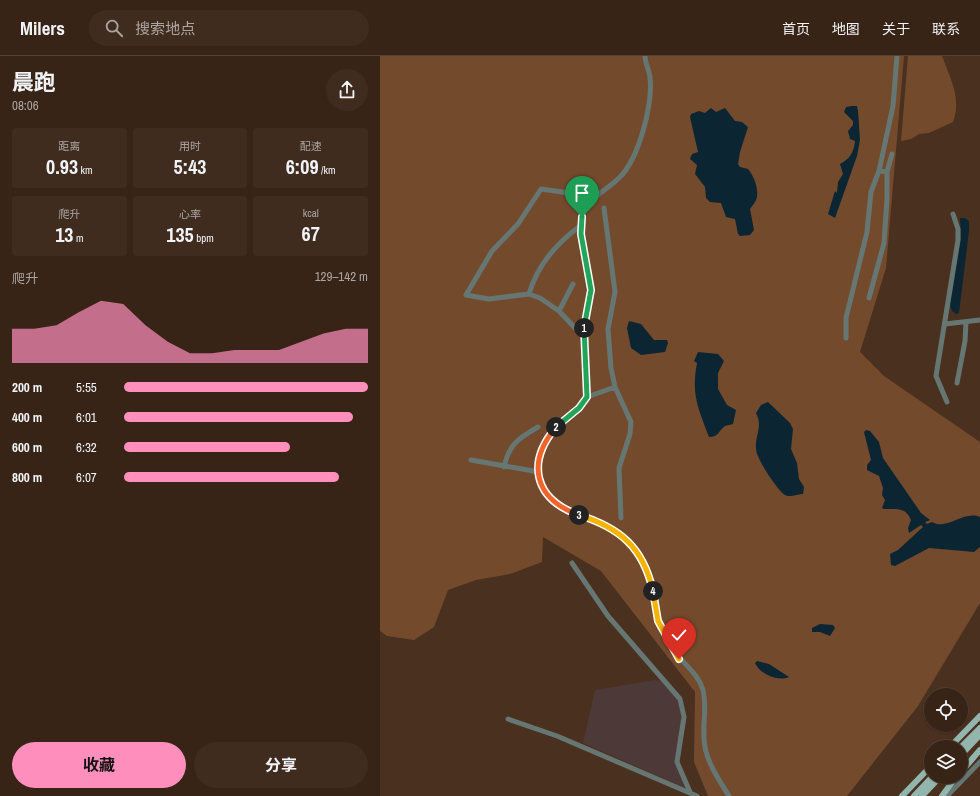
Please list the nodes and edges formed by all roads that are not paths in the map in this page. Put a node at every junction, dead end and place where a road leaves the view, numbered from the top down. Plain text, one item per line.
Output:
1 (645, 56) edge
2 (896, 56) edge
3 (892, 154) dead end
4 (879, 171) junction
5 (887, 172) junction
6 (569, 193) dead end
7 (604, 208) dead end
8 (953, 214) dead end
9 (580, 226) junction
10 (573, 284) dead end
11 (529, 294) junction
12 (869, 298) dead end
13 (559, 311) junction
14 (980, 320) edge
15 (966, 322) junction
16 (945, 324) junction
17 (575, 328) dead end
18 (846, 338) dead end
19 (957, 383) dead end
20 (615, 387) junction
21 (587, 397) junction
22 (947, 402) dead end
23 (538, 427) dead end
24 (471, 460) dead end
25 (504, 467) junction
26 (539, 472) junction
27 (621, 518) dead end
28 (572, 563) dead end
29 (980, 716) edge
30 (508, 719) dead end
31 (980, 728) edge
32 (980, 735) edge
33 (957, 740) edge
34 (968, 740) edge
35 (968, 748) edge
36 (980, 750) edge
37 (980, 762) edge
38 (968, 764) edge
39 (924, 773) edge
40 (925, 784) edge
41 (933, 784) edge
42 (951, 784) edge
43 (690, 792) junction
44 (697, 796) edge
45 (729, 796) edge
46 (902, 796) edge
47 (914, 796) edge
48 (922, 796) edge
49 (942, 796) edge
50 (947, 796) edge

1 - 9 street
2 - 4 street
3 - 5 street
4 - 5 street
4 - 18 street
5 - 12 street
6 - 11 street
7 - 20 street
8 - 16 street
9 - 11 street
9 - 21 street
10 - 13 street
11 - 13 street
13 - 17 street
14 - 15 street
15 - 16 street
15 - 19 street
16 - 22 street
20 - 21 street
20 - 27 street
21 - 26 street
23 - 25 street
24 - 25 street
25 - 26 street
26 - 45 street
28 - 43 street
29 - 33 main road
30 - 43 street
31 - 34 main road
32 - 35 main road
36 - 38 main road
37 - 50 street
39 - 46 main road
40 - 47 main road
41 - 48 main road
42 - 49 main road
43 - 44 street

